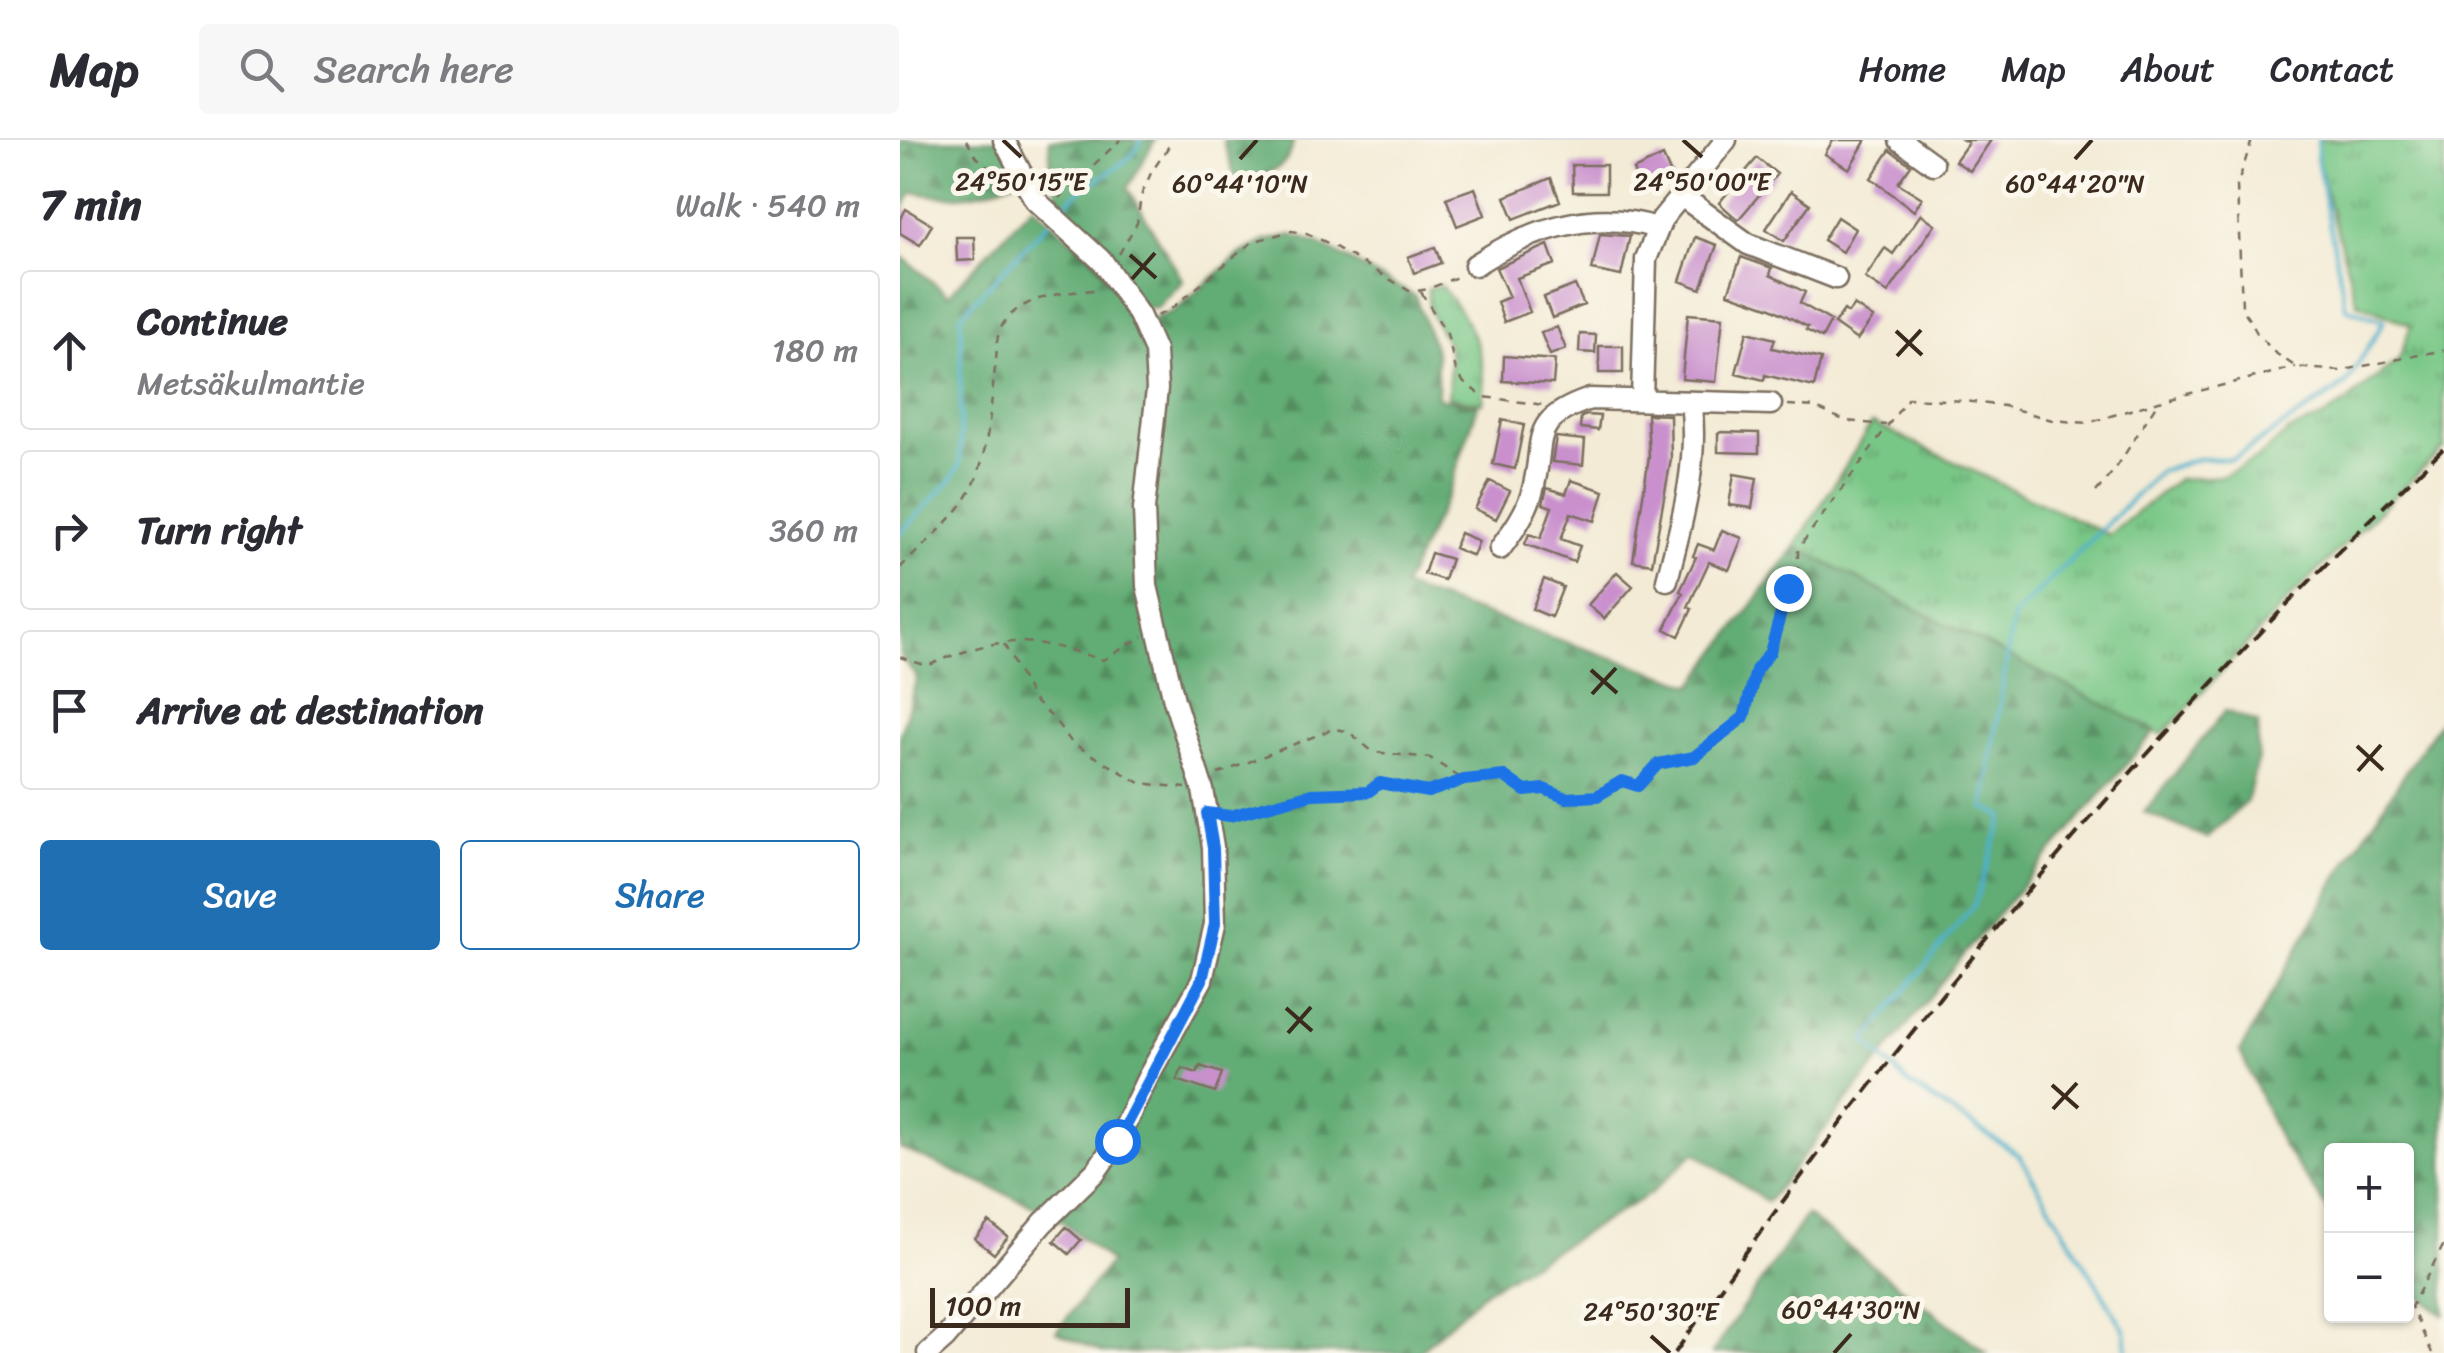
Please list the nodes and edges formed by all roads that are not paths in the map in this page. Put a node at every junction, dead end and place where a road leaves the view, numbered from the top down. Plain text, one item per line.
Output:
1 (1004, 140) edge
2 (1726, 140) edge
3 (1900, 140) edge
4 (1932, 164) dead end
5 (1680, 195) junction
6 (1657, 228) junction
7 (1475, 266) road end
8 (1836, 278) dead end
9 (1642, 399) junction
10 (1691, 402) junction
11 (1771, 404) road end
12 (1500, 549) dead end
13 (1666, 580) dead end
14 (928, 1353) edge

1 - 14 street
2 - 5 street
3 - 4 street
5 - 6 street
5 - 8 street
6 - 7 street
6 - 9 street
9 - 10 street
9 - 12 street
10 - 11 street
10 - 13 street

